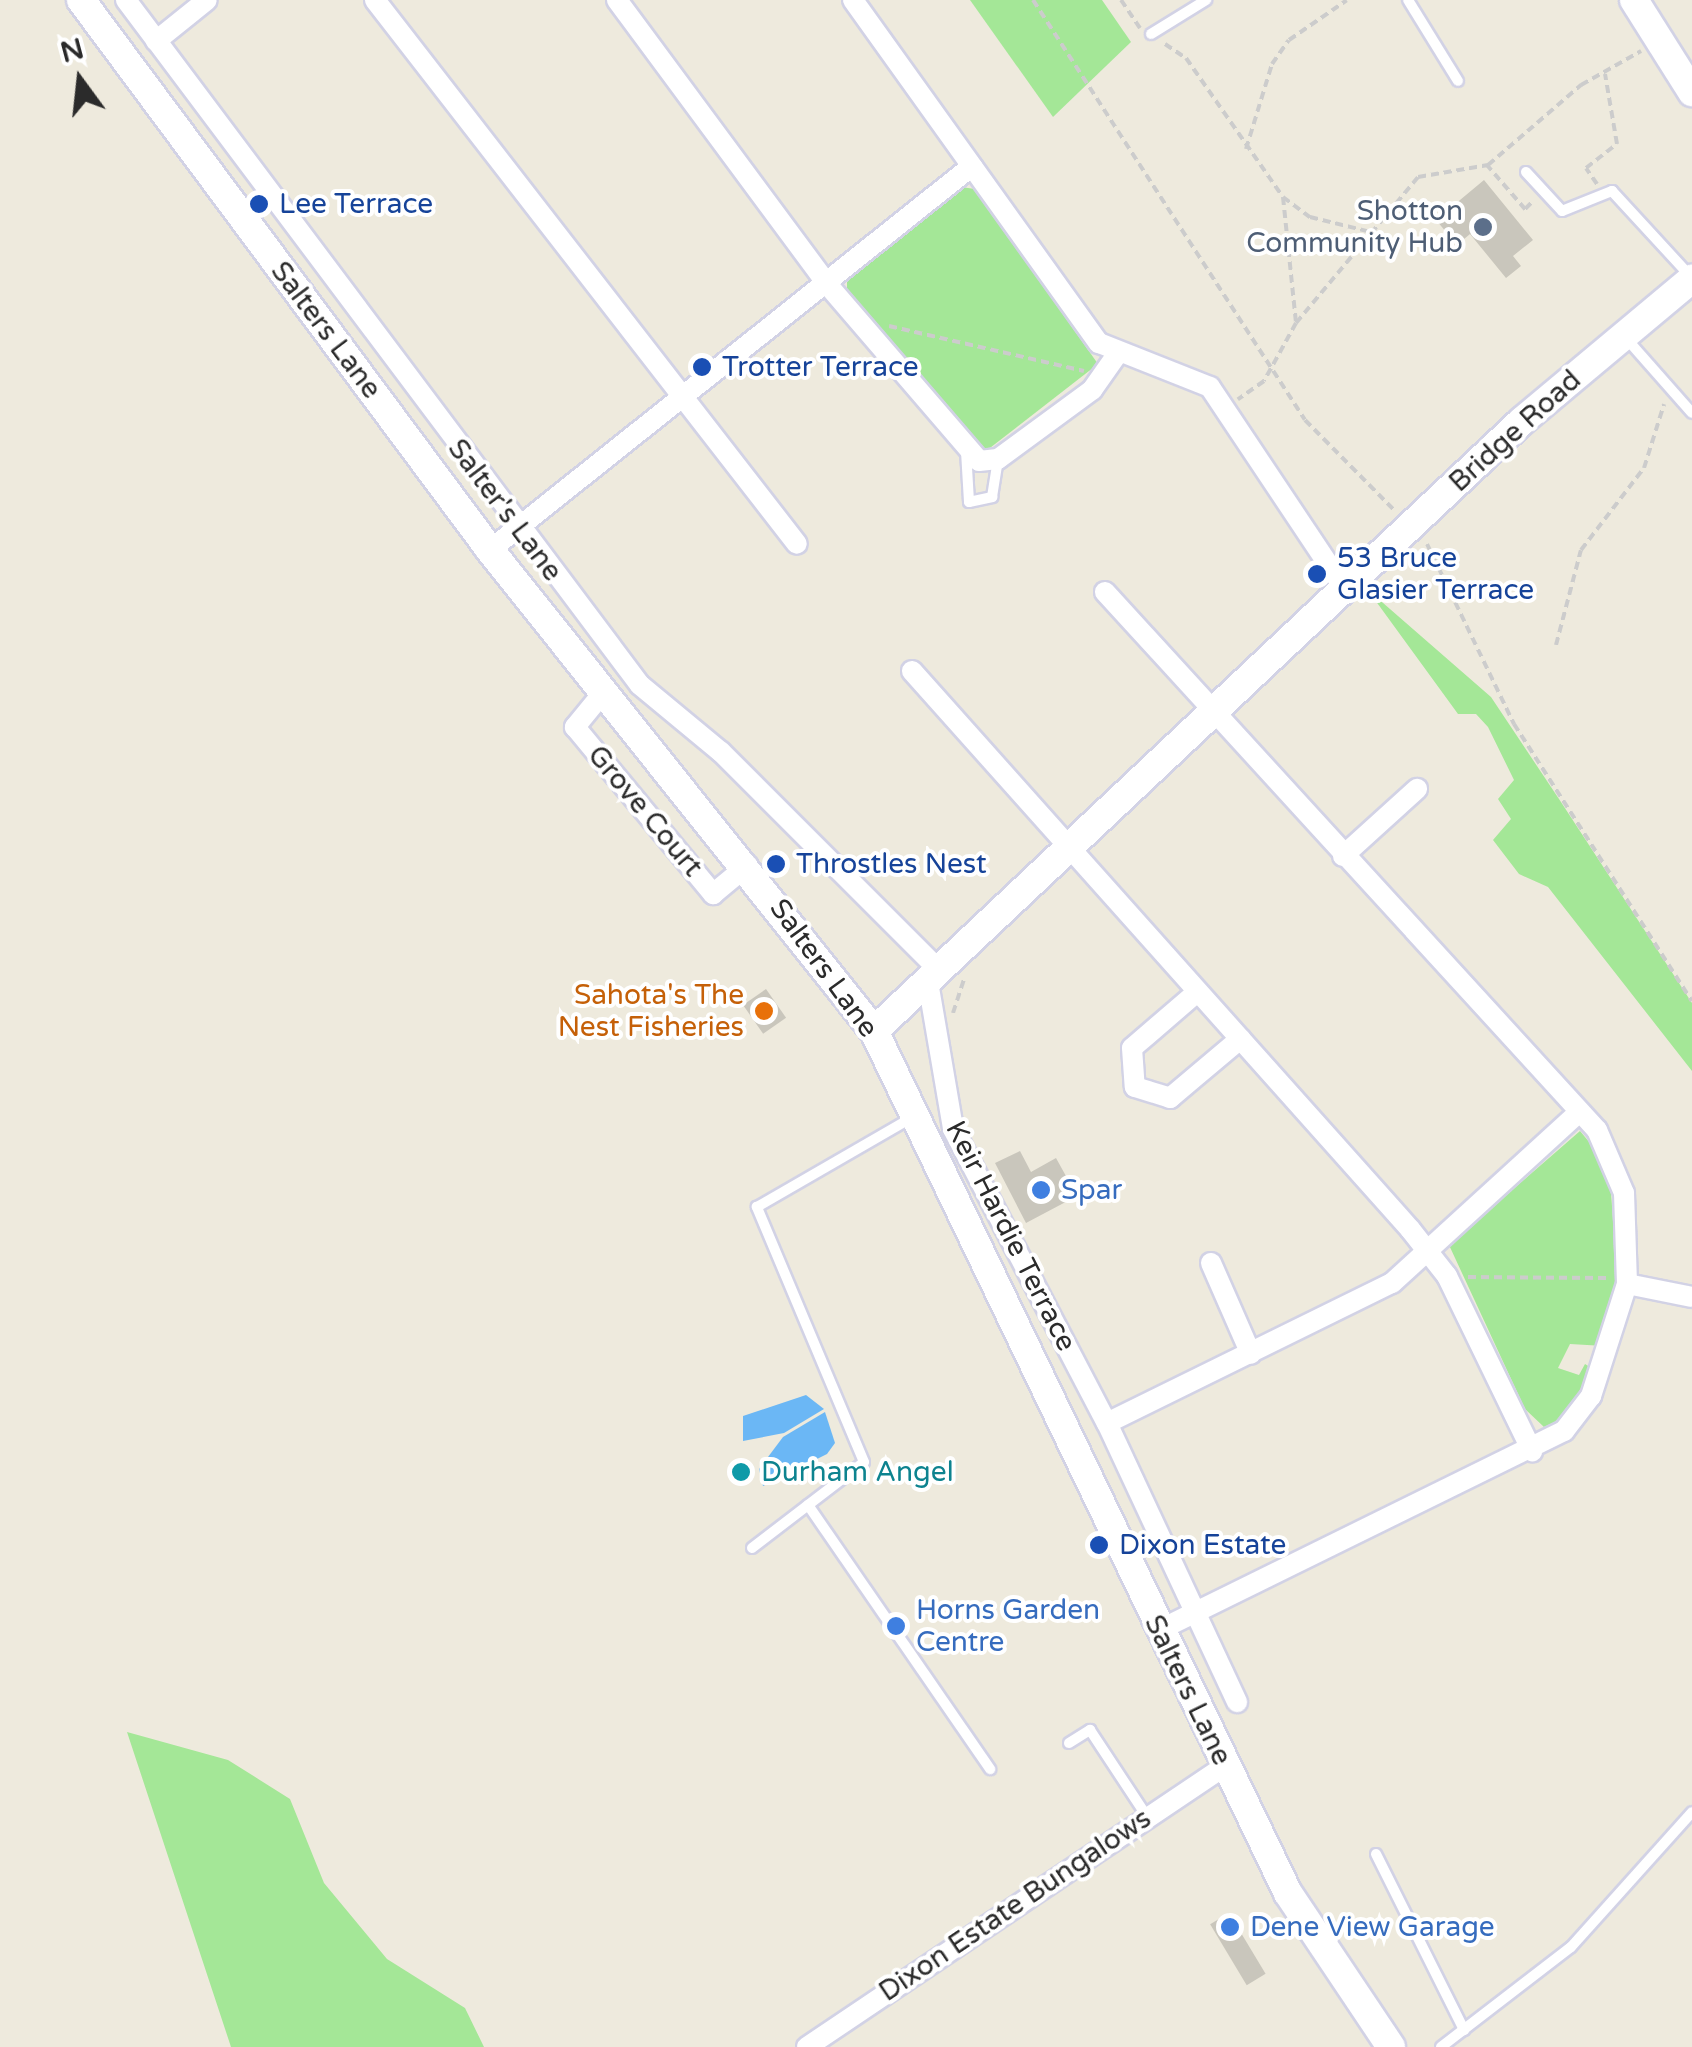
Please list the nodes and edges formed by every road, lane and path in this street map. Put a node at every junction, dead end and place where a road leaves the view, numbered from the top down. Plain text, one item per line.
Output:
1 (81, 0) edge
2 (126, 0) edge
3 (206, 0) edge
4 (375, 0) edge
5 (617, 0) edge
6 (853, 0) edge
7 (1034, 0) edge
8 (1121, 0) edge
9 (1206, 0) edge
10 (1348, 0) edge
11 (1408, 0) edge
12 (1634, 0) edge
13 (1151, 34) junction
14 (1659, 39) junction
15 (156, 40) junction
16 (1604, 74) junction
17 (1458, 80) dead end
18 (1691, 88) edge
19 (1246, 154) junction
20 (1486, 164) junction
21 (972, 166) junction
22 (1526, 172) dead end
23 (1544, 192) junction
24 (1600, 192) junction
25 (1283, 197) junction
26 (1367, 231) junction
27 (1692, 278) edge
28 (826, 284) junction
29 (855, 318) junction
30 (1296, 323) junction
31 (1624, 336) junction
32 (1118, 353) junction
33 (1272, 364) junction
34 (1106, 377) junction
35 (1668, 385) junction
36 (678, 400) junction
37 (1226, 406) junction
38 (1692, 412) edge
39 (966, 450) junction
40 (998, 459) junction
41 (517, 528) junction
42 (797, 544) dead end
43 (490, 550) junction
44 (1105, 592) dead end
45 (1346, 592) junction
46 (1556, 645) dead end
47 (912, 672) dead end
48 (602, 694) junction
49 (1216, 715) junction
50 (1514, 724) dead end
51 (1417, 789) dead end
52 (1071, 849) junction
53 (1343, 856) junction
54 (748, 864) junction
55 (968, 945) junction
56 (934, 976) junction
57 (1196, 993) junction
58 (1692, 1001) edge
59 (933, 1020) junction
60 (874, 1031) junction
61 (1240, 1039) junction
62 (1578, 1112) junction
63 (914, 1116) junction
64 (1429, 1255) junction
65 (1212, 1263) dead end
66 (1449, 1280) junction
67 (1627, 1281) junction
68 (1692, 1297) edge
69 (1252, 1354) junction
70 (1107, 1423) junction
71 (1532, 1451) junction
72 (808, 1505) junction
73 (752, 1548) dead end
74 (1194, 1615) junction
75 (1160, 1630) junction
76 (1237, 1702) dead end
77 (1069, 1742) dead end
78 (1225, 1766) junction
79 (990, 1768) dead end
80 (1692, 1812) edge
81 (1146, 1814) junction
82 (1376, 1854) dead end
83 (1464, 2030) junction
84 (807, 2047) edge
85 (1391, 2047) edge
86 (1441, 2047) edge

1 - 43 main road, Salters Lane
2 - 15 street, Salter's Lane
3 - 15 street
4 - 36 street
5 - 28 street
6 - 21 street
7 - 33 path
8 - 13 path
9 - 13 lane
10 - 19 path
11 - 17 lane
12 - 14 main road
13 - 19 path
14 - 16 path
14 - 18 main road
15 - 41 street, Salter's Lane
16 - 20 path
16 - 24 path
19 - 25 path
20 - 23 path
20 - 26 path
21 - 28 street
21 - 32 street
22 - 23 lane
23 - 24 lane
24 - 27 lane
25 - 26 path
25 - 30 path
26 - 30 path
27 - 31 main road, Bridge Road
28 - 29 street
28 - 36 street
29 - 34 path
29 - 39 street
30 - 33 path
31 - 35 lane
31 - 45 main road, Bridge Road
32 - 34 street
32 - 37 street
33 - 37 path
34 - 40 street
35 - 38 lane
35 - 46 path
36 - 41 street
36 - 42 street
37 - 45 street
39 - 40 street
39 - 40 lane
41 - 43 street
41 - 56 street, Salter's Lane
43 - 48 main road, Salters Lane
44 - 49 street
45 - 49 main road, Bridge Road
47 - 52 street
48 - 54 main road, Salters Lane
48 - 54 street, Grove Court
49 - 52 main road, Bridge Road
49 - 53 street
50 - 58 path
51 - 53 street
52 - 55 main road, Bridge Road
52 - 57 street
53 - 62 street
54 - 60 main road, Salters Lane
55 - 56 main road, Bridge Road
55 - 59 path
56 - 59 street, Keir Hardie Terrace
56 - 60 main road, Bridge Road
57 - 61 street
57 - 61 street
59 - 70 street, Keir Hardie Terrace
60 - 63 main road, Salters Lane
61 - 64 street
62 - 64 street
62 - 67 street
63 - 72 lane
63 - 75 main road, Salters Lane
64 - 66 street
64 - 69 street
65 - 69 street
66 - 67 path
66 - 71 street
67 - 68 street
67 - 71 street
69 - 70 street
70 - 74 street, Keir Hardie Terrace
71 - 74 street
72 - 73 lane
72 - 79 lane
74 - 75 street
74 - 76 street, Keir Hardie Terrace
75 - 78 main road, Salters Lane
77 - 81 lane
78 - 81 street, Dixon Estate Bungalows
78 - 85 main road, Salters Lane
80 - 83 lane
81 - 84 street, Dixon Estate Bungalows
82 - 83 lane
83 - 86 lane

